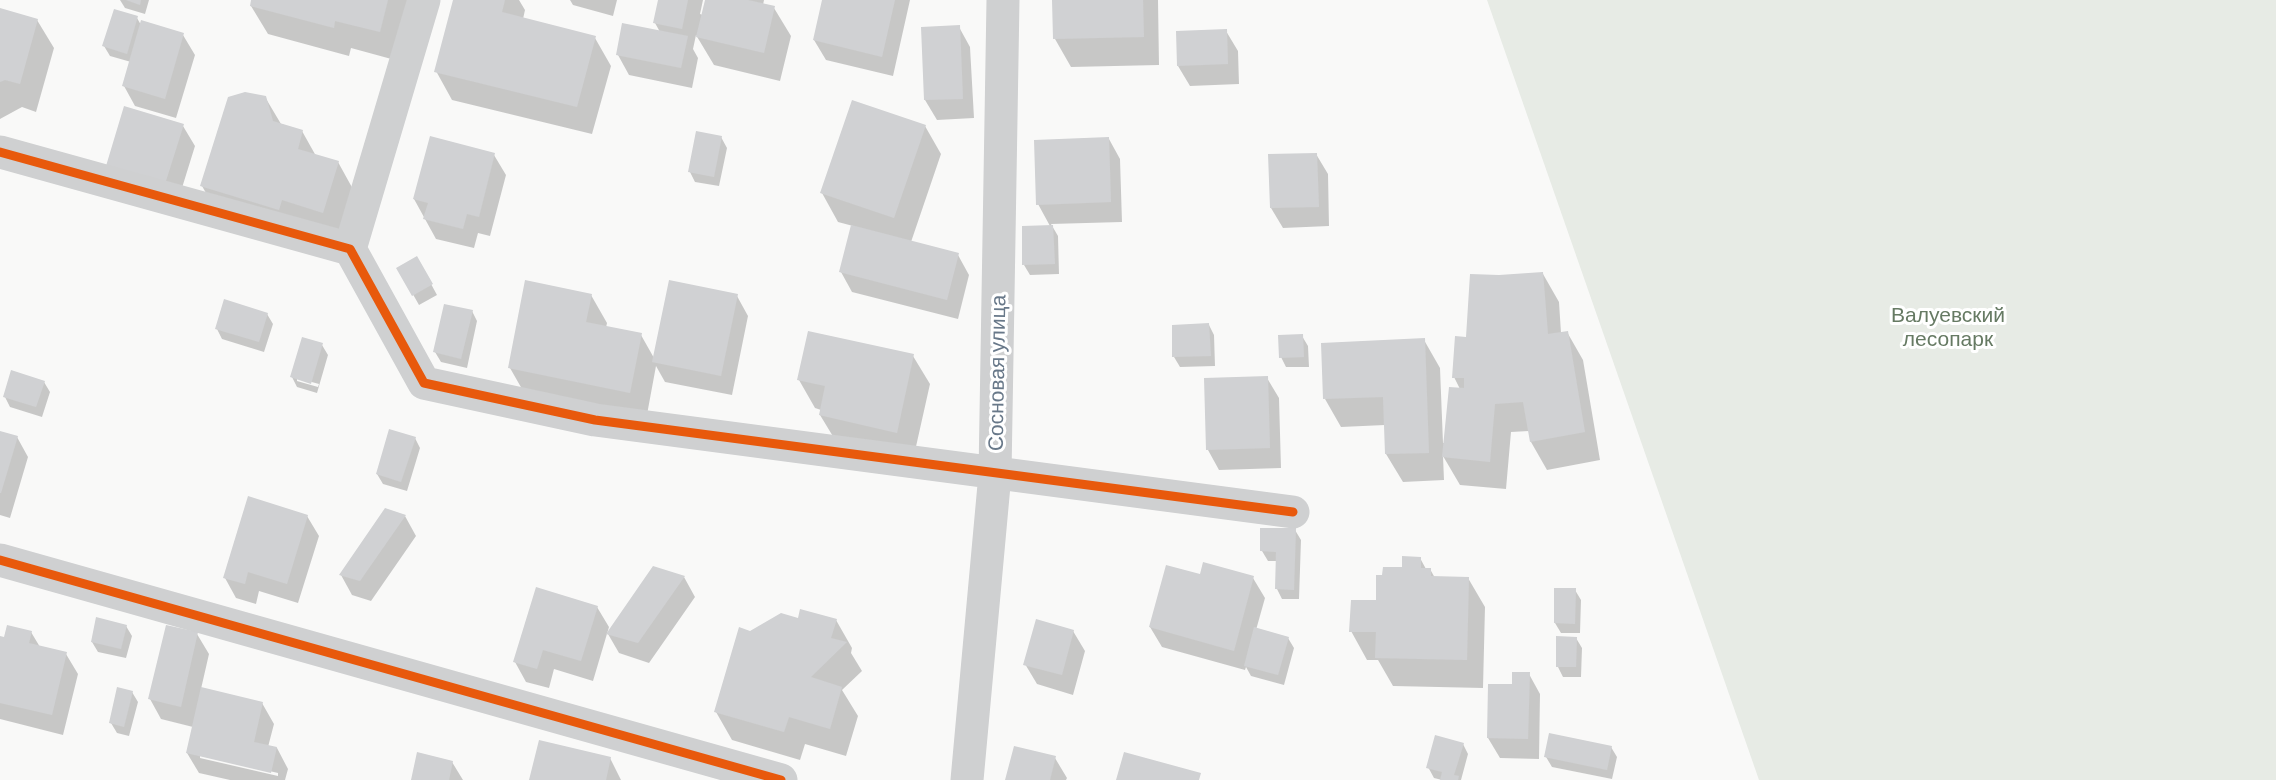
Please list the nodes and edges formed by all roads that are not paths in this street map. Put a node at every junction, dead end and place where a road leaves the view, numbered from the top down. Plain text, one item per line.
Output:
1 (424, 0) edge
2 (1003, 0) edge
3 (0, 152) edge
4 (350, 249) junction
5 (995, 474) junction
6 (1293, 512) dead end
7 (0, 560) edge
8 (781, 780) edge
9 (967, 780) edge

1 - 4 street
2 - 5 street, Сосновая улица
3 - 4 street
4 - 5 street
5 - 6 street
5 - 9 street, Сосновая улица
7 - 8 street

